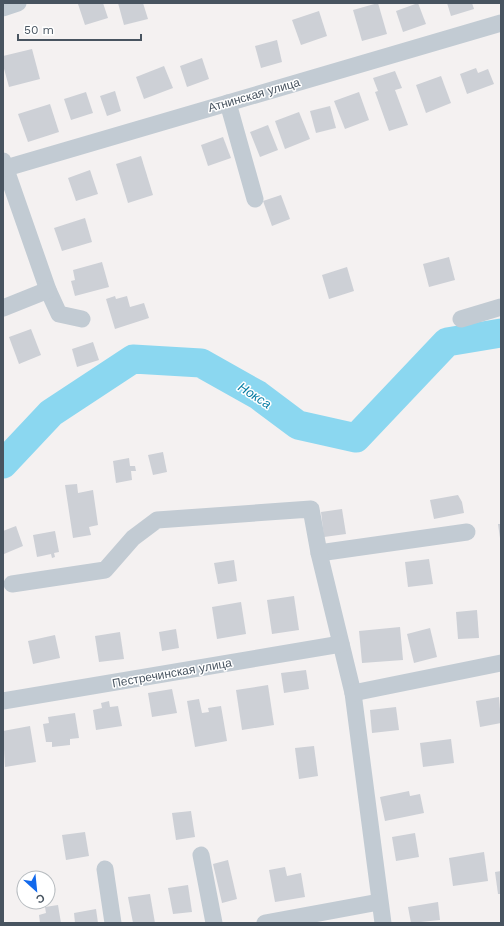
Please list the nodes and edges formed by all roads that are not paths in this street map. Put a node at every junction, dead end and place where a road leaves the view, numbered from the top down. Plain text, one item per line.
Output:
1 (18, 3) edge
2 (3, 8) edge
3 (501, 23) edge
4 (228, 103) junction
5 (5, 164) edge
6 (255, 199) dead end
7 (48, 290) junction
8 (501, 307) edge
9 (3, 308) edge
10 (82, 319) dead end
11 (461, 319) dead end
12 (467, 532) dead end
13 (319, 553) junction
14 (12, 584) dead end
15 (341, 644) junction
16 (501, 664) edge
17 (353, 693) junction
18 (3, 701) edge
19 (202, 855) dead end
20 (105, 869) dead end
21 (379, 902) junction
22 (113, 923) edge
23 (214, 923) edge
24 (265, 923) edge
25 (383, 923) edge

1 - 2 street
3 - 4 street, Атнинская улица
4 - 5 street, Атнинская улица
4 - 6 street
5 - 7 street
7 - 9 street
7 - 10 street
8 - 11 street
12 - 13 street
13 - 14 street
13 - 15 street
15 - 17 street
15 - 18 street, Пестречинская улица
16 - 17 street
17 - 21 street
19 - 23 street
20 - 22 street
21 - 24 street
21 - 25 street

